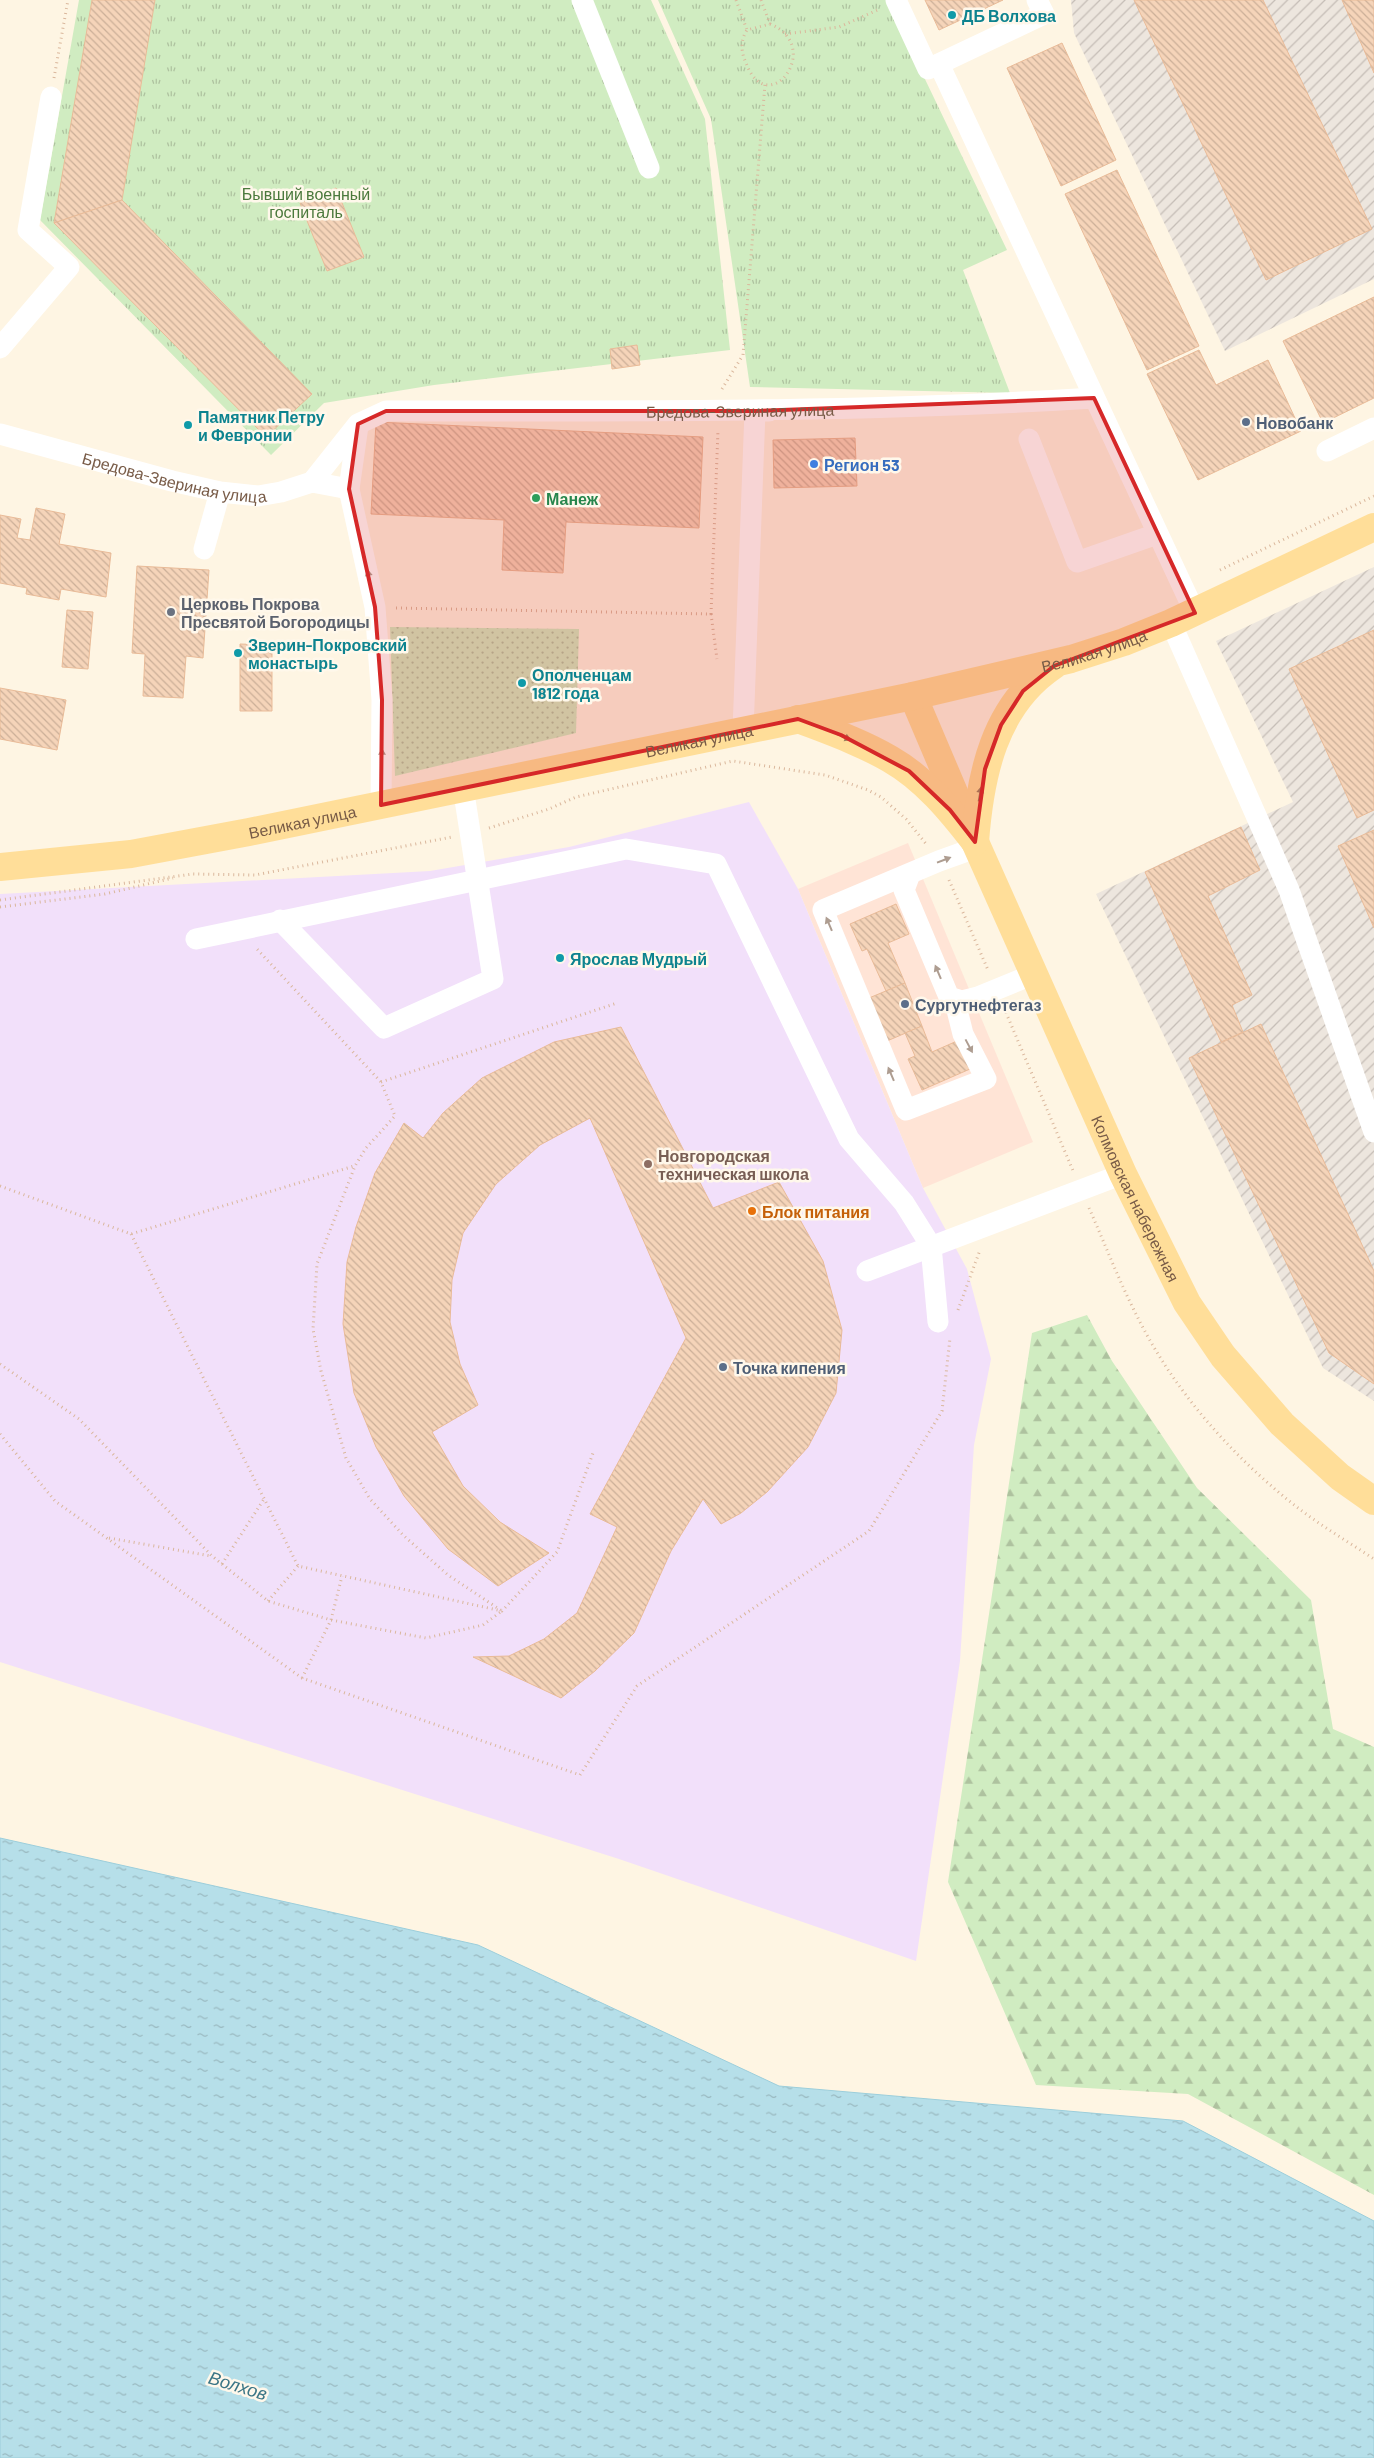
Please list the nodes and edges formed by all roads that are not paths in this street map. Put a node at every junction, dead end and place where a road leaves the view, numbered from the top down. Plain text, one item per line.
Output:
1 (582, 0) edge
2 (1037, 0) edge
3 (896, 1) edge
4 (939, 64) junction
5 (51, 97) road end
6 (649, 168) dead end
7 (0, 348) edge
8 (1094, 398) junction
9 (755, 411) junction
10 (358, 424) junction
11 (1374, 428) edge
12 (0, 434) edge
13 (1029, 439) dead end
14 (1327, 451) dead end
15 (312, 482) junction
16 (349, 489) junction
17 (220, 492) junction
18 (1374, 527) edge
19 (1157, 534) junction
20 (204, 549) dead end
21 (1183, 618) junction
22 (1071, 658) junction
23 (913, 696) junction
24 (798, 719) junction
25 (743, 731) junction
26 (463, 788) junction
27 (381, 804) junction
28 (976, 845) junction
29 (0, 867) edge
30 (910, 874) junction
31 (478, 881) junction
32 (280, 920) junction
33 (196, 939) dead end
34 (1034, 974) junction
35 (962, 1001) junction
36 (1374, 1132) edge
37 (1123, 1174) junction
38 (931, 1246) junction
39 (866, 1271) dead end
40 (945, 1326) road end
41 (1374, 1501) edge

1 - 6 street
2 - 4 street
3 - 4 street
4 - 8 street
5 - 7 street
8 - 9 street, Бредова-Звериная улица
8 - 19 street
9 - 10 street, Бредова-Звериная улица
9 - 25 street
10 - 15 street
10 - 16 street
11 - 14 street
12 - 17 street, Бредова-Звериная улица
13 - 19 street
15 - 16 street, Бредова-Звериная улица
15 - 17 street, Бредова-Звериная улица
27 -> 16 street
17 - 20 street
18 - 21 main road, Великая улица
19 - 21 street
21 - 22 main road, Великая улица
21 - 36 street
22 - 23 main road, Великая улица
28 -> 22 main road
23 - 24 main road, Великая улица
23 - 28 main road
24 - 25 main road, Великая улица
24 -> 28 main road
25 - 26 main road, Великая улица
26 - 27 main road, Великая улица
26 - 31 street
27 - 29 main road, Великая улица
30 -> 28 street
28 - 34 main road, Колмовская набережная
35 -> 30 street
35 -> 30 street
31 - 32 street
31 - 32 street
31 - 38 street
32 - 33 street
34 - 35 street
34 - 37 main road, Колмовская набережная
37 - 38 street
37 - 41 main road, Колмовская набережная
38 - 39 street
38 - 40 street

